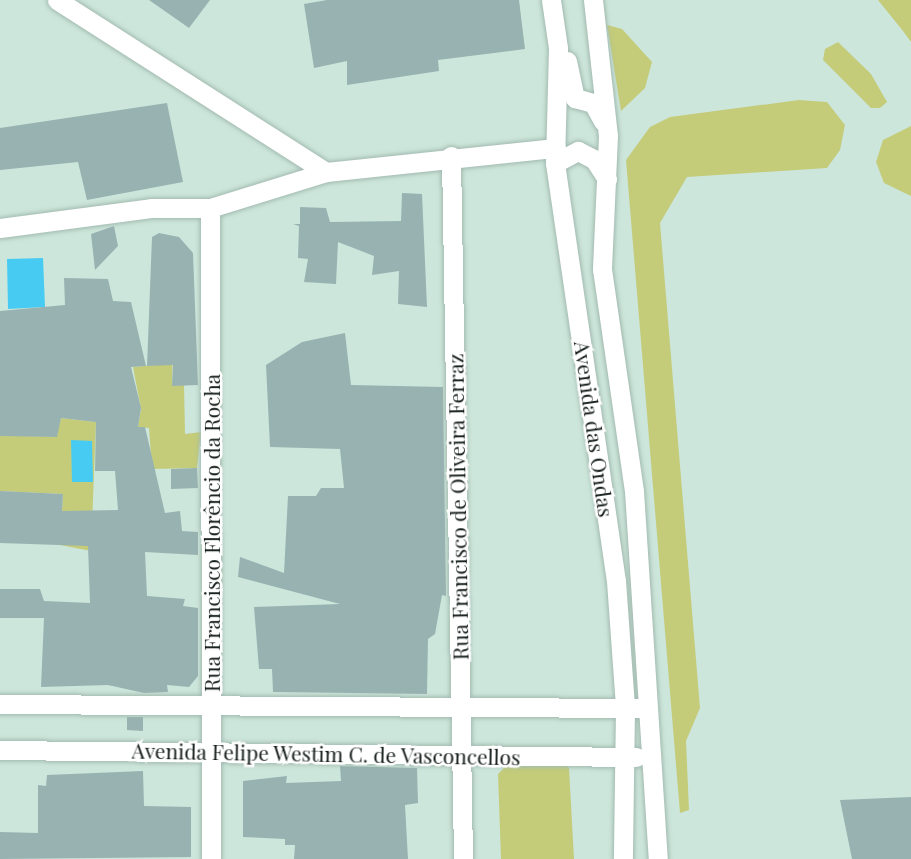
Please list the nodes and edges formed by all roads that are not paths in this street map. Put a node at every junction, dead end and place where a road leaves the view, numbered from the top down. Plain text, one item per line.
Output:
1 (57, 0) edge
2 (593, 0) edge
3 (552, 8) edge
4 (608, 136) junction
5 (451, 156) junction
6 (555, 156) junction
7 (326, 172) junction
8 (608, 181) junction
9 (210, 208) junction
10 (0, 228) edge
11 (0, 704) edge
12 (211, 705) junction
13 (460, 707) junction
14 (625, 708) junction
15 (650, 708) junction
16 (0, 750) edge
17 (211, 752) junction
18 (461, 755) junction
19 (624, 757) junction
20 (652, 757) junction
21 (211, 859) edge
22 (463, 859) edge
23 (623, 859) edge
24 (658, 859) edge

1 - 7 street
2 - 4 street, Avenida das Ondas
3 - 4 street
3 - 6 street, Avenida das Ondas
4 - 8 street, Avenida das Ondas
5 - 6 street
5 - 7 street
5 - 13 street, Rua Francisco de Oliveira Ferraz
6 - 8 street
6 - 14 street, Avenida das Ondas
7 - 9 street
8 - 15 street, Avenida das Ondas
9 - 10 street
9 - 12 street, Rua Francisco Florêncio da Rocha
11 - 12 street
12 - 13 street
12 - 17 street, Rua Francisco Florêncio da Rocha
13 - 14 street
13 - 18 street, Rua Francisco de Oliveira Ferraz
14 - 15 street
14 - 19 street, Avenida das Ondas
15 - 20 street, Avenida das Ondas
16 - 17 street, Avenida Felipe Westim C. de Vasconcellos
17 - 18 street, Avenida Felipe Westim C. de Vasconcellos
17 - 21 street, Rua Francisco Florêncio da Rocha
18 - 19 street, Avenida Felipe Westim C. de Vasconcellos
18 - 22 street, Rua Francisco de Oliveira Ferraz
19 - 20 street, Avenida Felipe Westim C. de Vasconcellos
19 - 23 street, Avenida das Ondas
20 - 24 street, Avenida das Ondas

